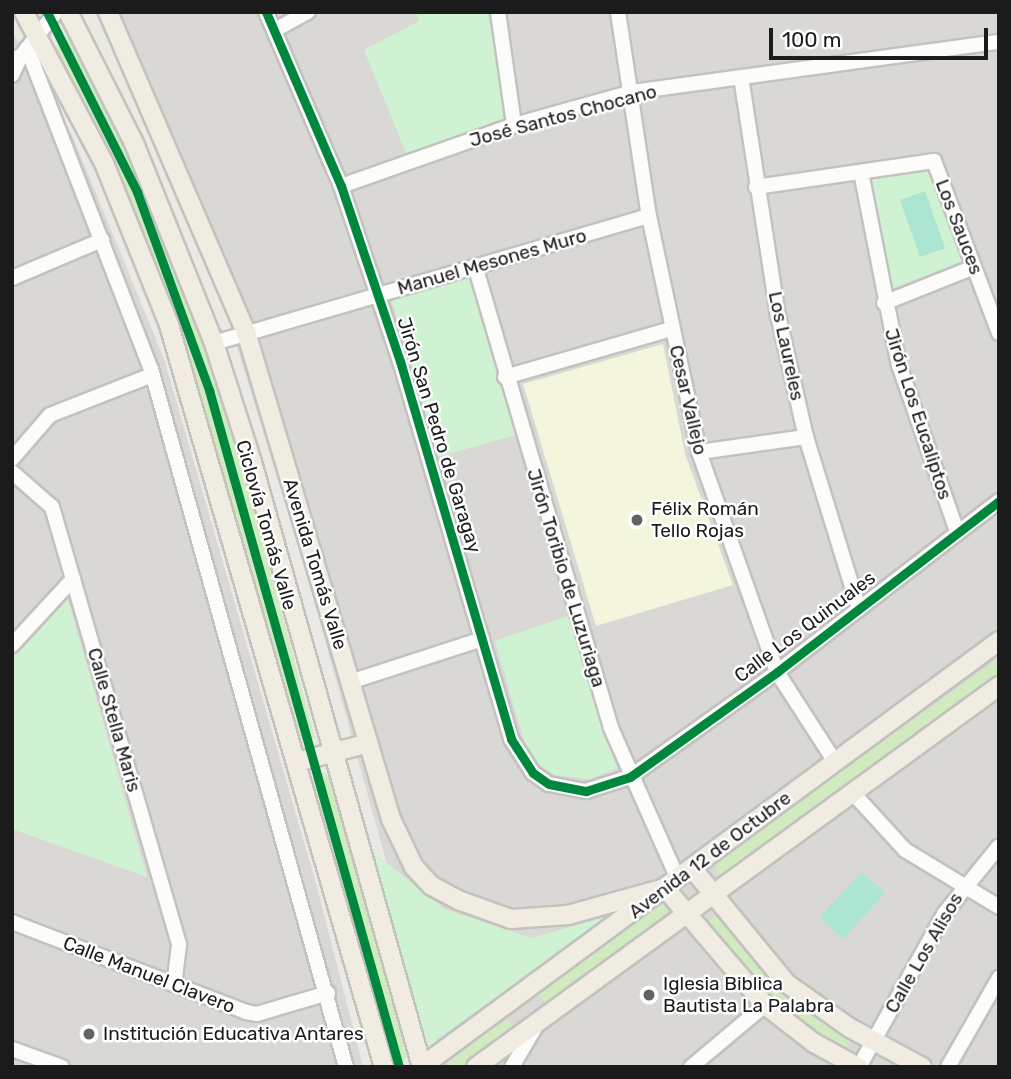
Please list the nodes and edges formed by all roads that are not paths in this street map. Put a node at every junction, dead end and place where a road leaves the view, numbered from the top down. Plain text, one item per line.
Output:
1 (24, 12) edge
2 (56, 12) edge
3 (68, 12) edge
4 (108, 12) edge
5 (266, 12) edge
6 (309, 12) edge
7 (498, 12) edge
8 (618, 12) edge
9 (275, 30) junction
10 (999, 42) edge
11 (24, 50) edge
12 (12, 75) edge
13 (741, 77) junction
14 (632, 92) junction
15 (514, 125) junction
16 (861, 172) junction
17 (341, 186) junction
18 (756, 187) junction
19 (649, 216) junction
20 (102, 240) junction
21 (974, 267) junction
22 (476, 269) junction
23 (12, 278) edge
24 (378, 295) junction
25 (884, 303) junction
26 (671, 329) junction
27 (246, 332) junction
28 (999, 333) edge
29 (214, 343) junction
30 (152, 375) junction
31 (505, 377) junction
32 (807, 437) junction
33 (699, 452) junction
34 (12, 459) edge
35 (12, 472) edge
36 (999, 501) edge
37 (304, 529) junction
38 (957, 532) junction
39 (274, 537) junction
40 (73, 579) junction
41 (859, 609) junction
42 (482, 639) junction
43 (999, 642) edge
44 (12, 645) edge
45 (776, 672) junction
46 (350, 682) junction
47 (999, 686) edge
48 (369, 743) junction
49 (333, 752) junction
50 (297, 762) junction
51 (835, 762) junction
52 (630, 777) junction
53 (853, 793) junction
54 (999, 846) edge
55 (679, 878) junction
56 (963, 887) junction
57 (713, 895) junction
58 (999, 906) edge
59 (687, 915) junction
60 (12, 922) edge
61 (999, 978) edge
62 (174, 984) junction
63 (328, 993) junction
64 (519, 997) junction
65 (765, 1005) junction
66 (537, 1023) junction
67 (873, 1040) junction
68 (12, 1049) edge
69 (700, 1064) edge
70 (62, 1067) edge
71 (345, 1067) edge
72 (384, 1067) edge
73 (422, 1067) edge
74 (476, 1067) edge
75 (512, 1067) edge
76 (859, 1067) edge
77 (922, 1067) edge
78 (948, 1067) edge

1 - 11 main road
2 - 11 street
3 - 29 main road, Avenida Tomás Valle
4 - 27 main road, Avenida Tomás Valle
5 - 9 street, Jirón San Pedro de Garagay
6 - 9 street
7 - 15 street
8 - 14 street, Cesar Vallejo
9 - 17 street, Jirón San Pedro de Garagay
10 - 13 street, José Santos Chocano
11 - 12 street
11 - 20 street
11 - 50 main road
13 - 14 street, José Santos Chocano
13 - 18 street, Los Laureles
14 - 15 street, José Santos Chocano
14 - 19 street, Cesar Vallejo
15 - 17 street, José Santos Chocano
16 - 18 street
16 - 21 street, Los Sauces
16 - 25 street, Jirón Los Eucaliptos
17 - 24 street, Jirón San Pedro de Garagay
18 - 32 street, Los Laureles
19 - 22 street, Manuel Mesones Muro
19 - 26 street, Cesar Vallejo
20 - 23 street
20 - 30 street
21 - 25 street
21 - 28 street, Los Sauces
22 - 24 street, Manuel Mesones Muro
22 - 31 street, Jirón Toribio de Luzuriaga
24 - 27 street, Manuel Mesones Muro
24 - 42 street, Jirón San Pedro de Garagay
25 - 38 street, Jirón Los Eucaliptos
26 - 31 street
26 - 33 street, Cesar Vallejo
27 - 29 street, Manuel Mesones Muro
27 - 37 main road, Avenida Tomás Valle
29 - 39 main road, Avenida Tomás Valle
30 - 34 street
30 - 63 street
31 - 52 street, Jirón Toribio de Luzuriaga
32 - 33 street
32 - 41 street, Los Laureles
33 - 45 street, Cesar Vallejo
35 - 40 street, Calle Stella Maris
36 - 38 street, Calle Los Quinuales
37 - 39 main road
37 - 46 main road, Avenida Tomás Valle
38 - 41 street, Calle Los Quinuales
39 - 49 main road, Avenida Tomás Valle
40 - 44 street
40 - 62 street, Calle Stella Maris
41 - 45 street, Calle Los Quinuales
42 - 46 street
42 - 52 street, Jirón San Pedro de Garagay
43 - 51 main road, Avenida 12 de Octubre
45 - 51 street, Cesar Vallejo
45 - 52 street, Calle Los Quinuales
46 - 48 main road, Avenida Tomás Valle
47 - 53 main road, Avenida 12 de Octubre
48 - 49 main road
48 - 55 main road, Avenida Tomás Valle
49 - 50 main road
49 - 73 main road, Avenida Tomás Valle
50 - 72 main road
51 - 55 main road, Avenida 12 de Octubre
52 - 55 street, Jirón Toribio de Luzuriaga
53 - 56 street
53 - 57 main road, Avenida 12 de Octubre
54 - 56 street, Calle Los Alisos
55 - 57 main road
55 - 59 main road
55 - 64 main road, Avenida 12 de Octubre
56 - 58 street
56 - 67 street, Calle Los Alisos
57 - 59 main road, Avenida 12 de Octubre
57 - 67 main road
59 - 65 main road
59 - 66 main road, Avenida 12 de Octubre
60 - 62 street, Calle Manuel Clavero
61 - 78 street
62 - 63 street, Calle Manuel Clavero
63 - 71 street
64 - 66 main road
64 - 73 main road, Avenida 12 de Octubre
65 - 69 street
65 - 76 main road
66 - 74 main road, Avenida 12 de Octubre
66 - 75 street
67 - 76 street, Calle Los Alisos
67 - 77 main road
68 - 70 street

